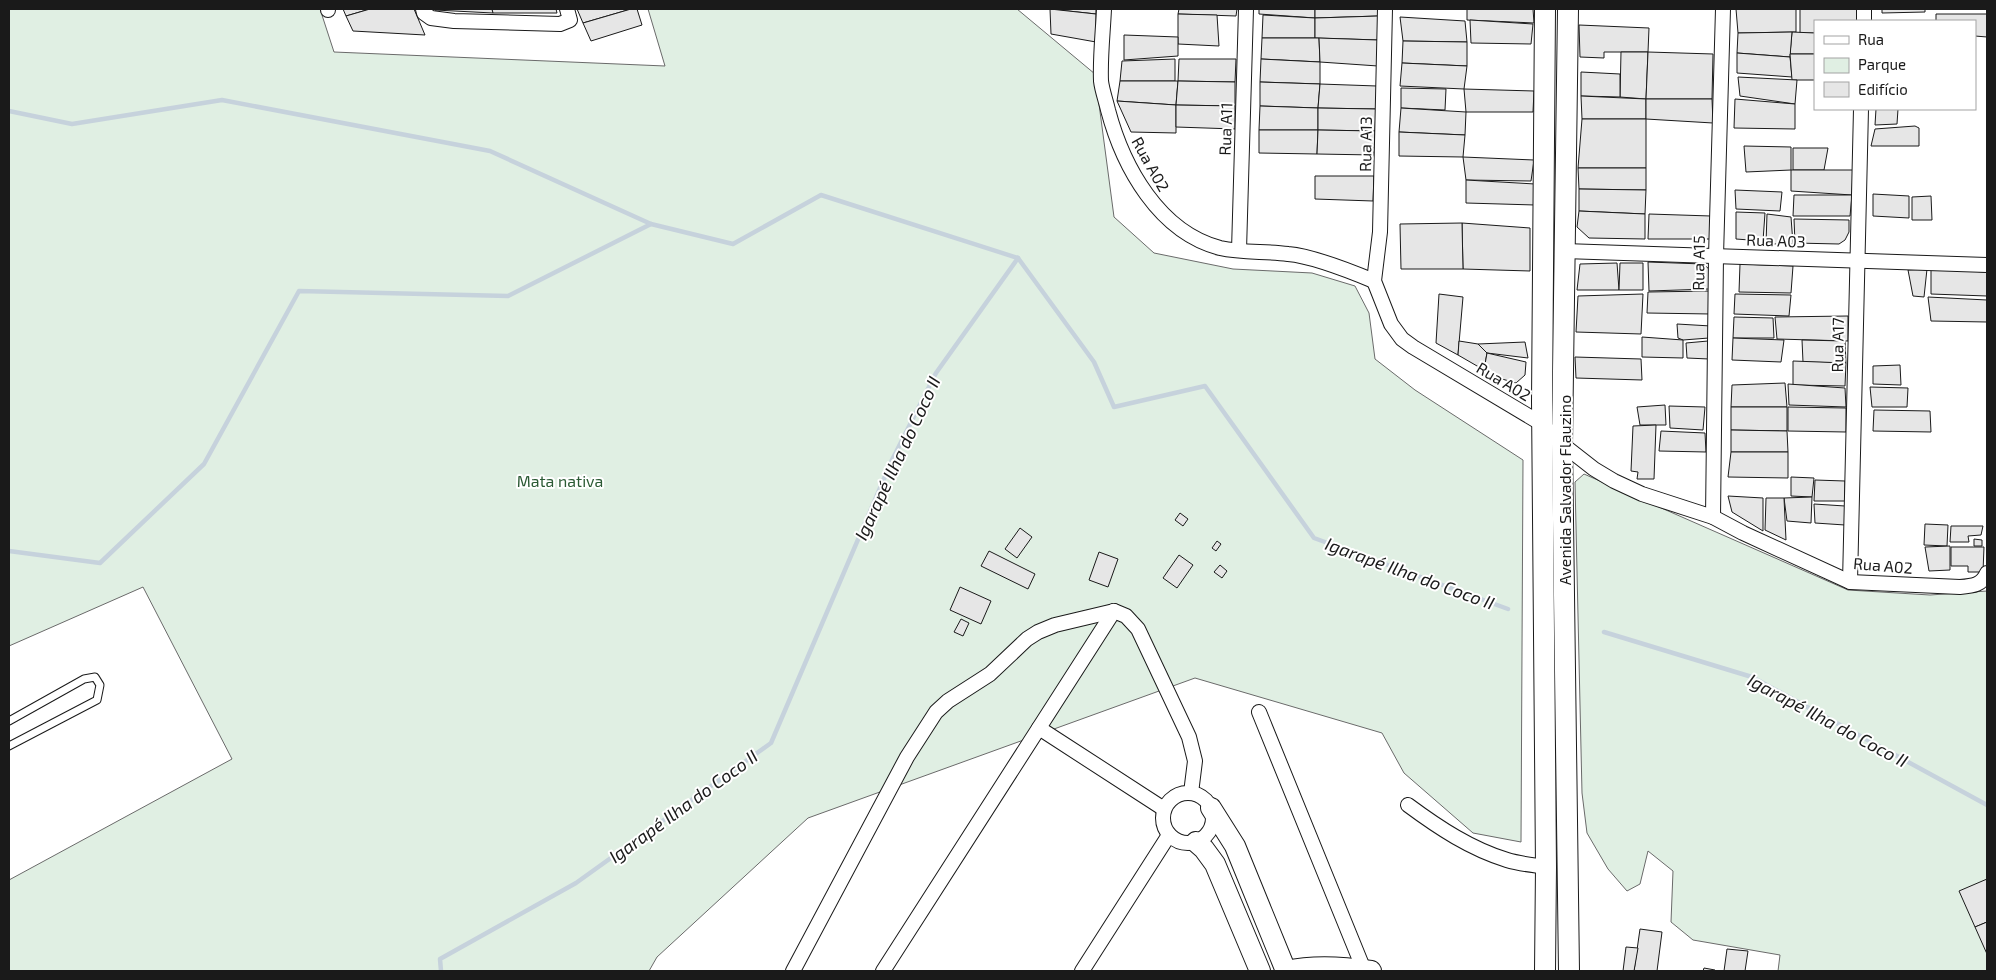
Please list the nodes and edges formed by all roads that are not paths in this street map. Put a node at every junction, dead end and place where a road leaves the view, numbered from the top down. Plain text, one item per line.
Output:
1 (423, 9) edge
2 (567, 9) edge
3 (1104, 9) edge
4 (1246, 9) edge
5 (1385, 9) edge
6 (1545, 9) edge
7 (1568, 9) edge
8 (1723, 9) edge
9 (1861, 110) edge
10 (1240, 250) junction
11 (1564, 251) junction
12 (1716, 256) junction
13 (1856, 260) junction
14 (1987, 265) edge
15 (1374, 281) junction
16 (1542, 424) junction
17 (1562, 444) junction
18 (1713, 517) junction
19 (1987, 573) edge
20 (1850, 582) junction
21 (1114, 611) junction
22 (1259, 712) dead end
23 (9, 721) edge
24 (1039, 728) junction
25 (9, 746) edge
26 (1191, 793) junction
27 (1408, 805) dead end
28 (1210, 808) junction
29 (1164, 809) junction
30 (1169, 836) junction
31 (1196, 842) junction
32 (1546, 867) junction
33 (793, 971) edge
34 (883, 971) edge
35 (1082, 971) edge
36 (1260, 971) edge
37 (1286, 971) edge
38 (1367, 971) edge
39 (1545, 971) edge
40 (1569, 971) edge

1 - 2 street
3 - 10 street, Rua A02
4 - 10 street, Rua A11
5 - 15 street, Rua A13
6 - 16 street, Avenida Salvador Flauzino
7 - 11 street, Avenida Salvador Flauzino
8 - 12 street, Rua A15
9 - 13 street, Rua A17
10 - 15 street, Rua A02
11 - 12 street, Rua A03
11 - 17 street, Avenida Salvador Flauzino
12 - 13 street, Rua A03
12 - 18 street, Rua A15
13 - 14 street, Rua A03
13 - 20 street, Rua A17
15 - 16 street, Rua A02
16 - 17 street, Rua A02
16 - 32 street, Avenida Salvador Flauzino
17 - 18 street, Rua A02
17 - 40 street, Avenida Salvador Flauzino
18 - 20 street, Rua A02
19 - 20 street, Rua A02
21 - 24 street
21 - 26 street
21 - 33 street
22 - 38 street
23 - 25 lane
24 - 29 street
24 - 34 street
26 - 28 street
26 - 29 street
27 - 32 street
28 - 31 street
28 - 37 street
29 - 30 street
30 - 31 street
30 - 35 street
31 - 36 street
32 - 39 street, Avenida Salvador Flauzino
37 - 38 street

